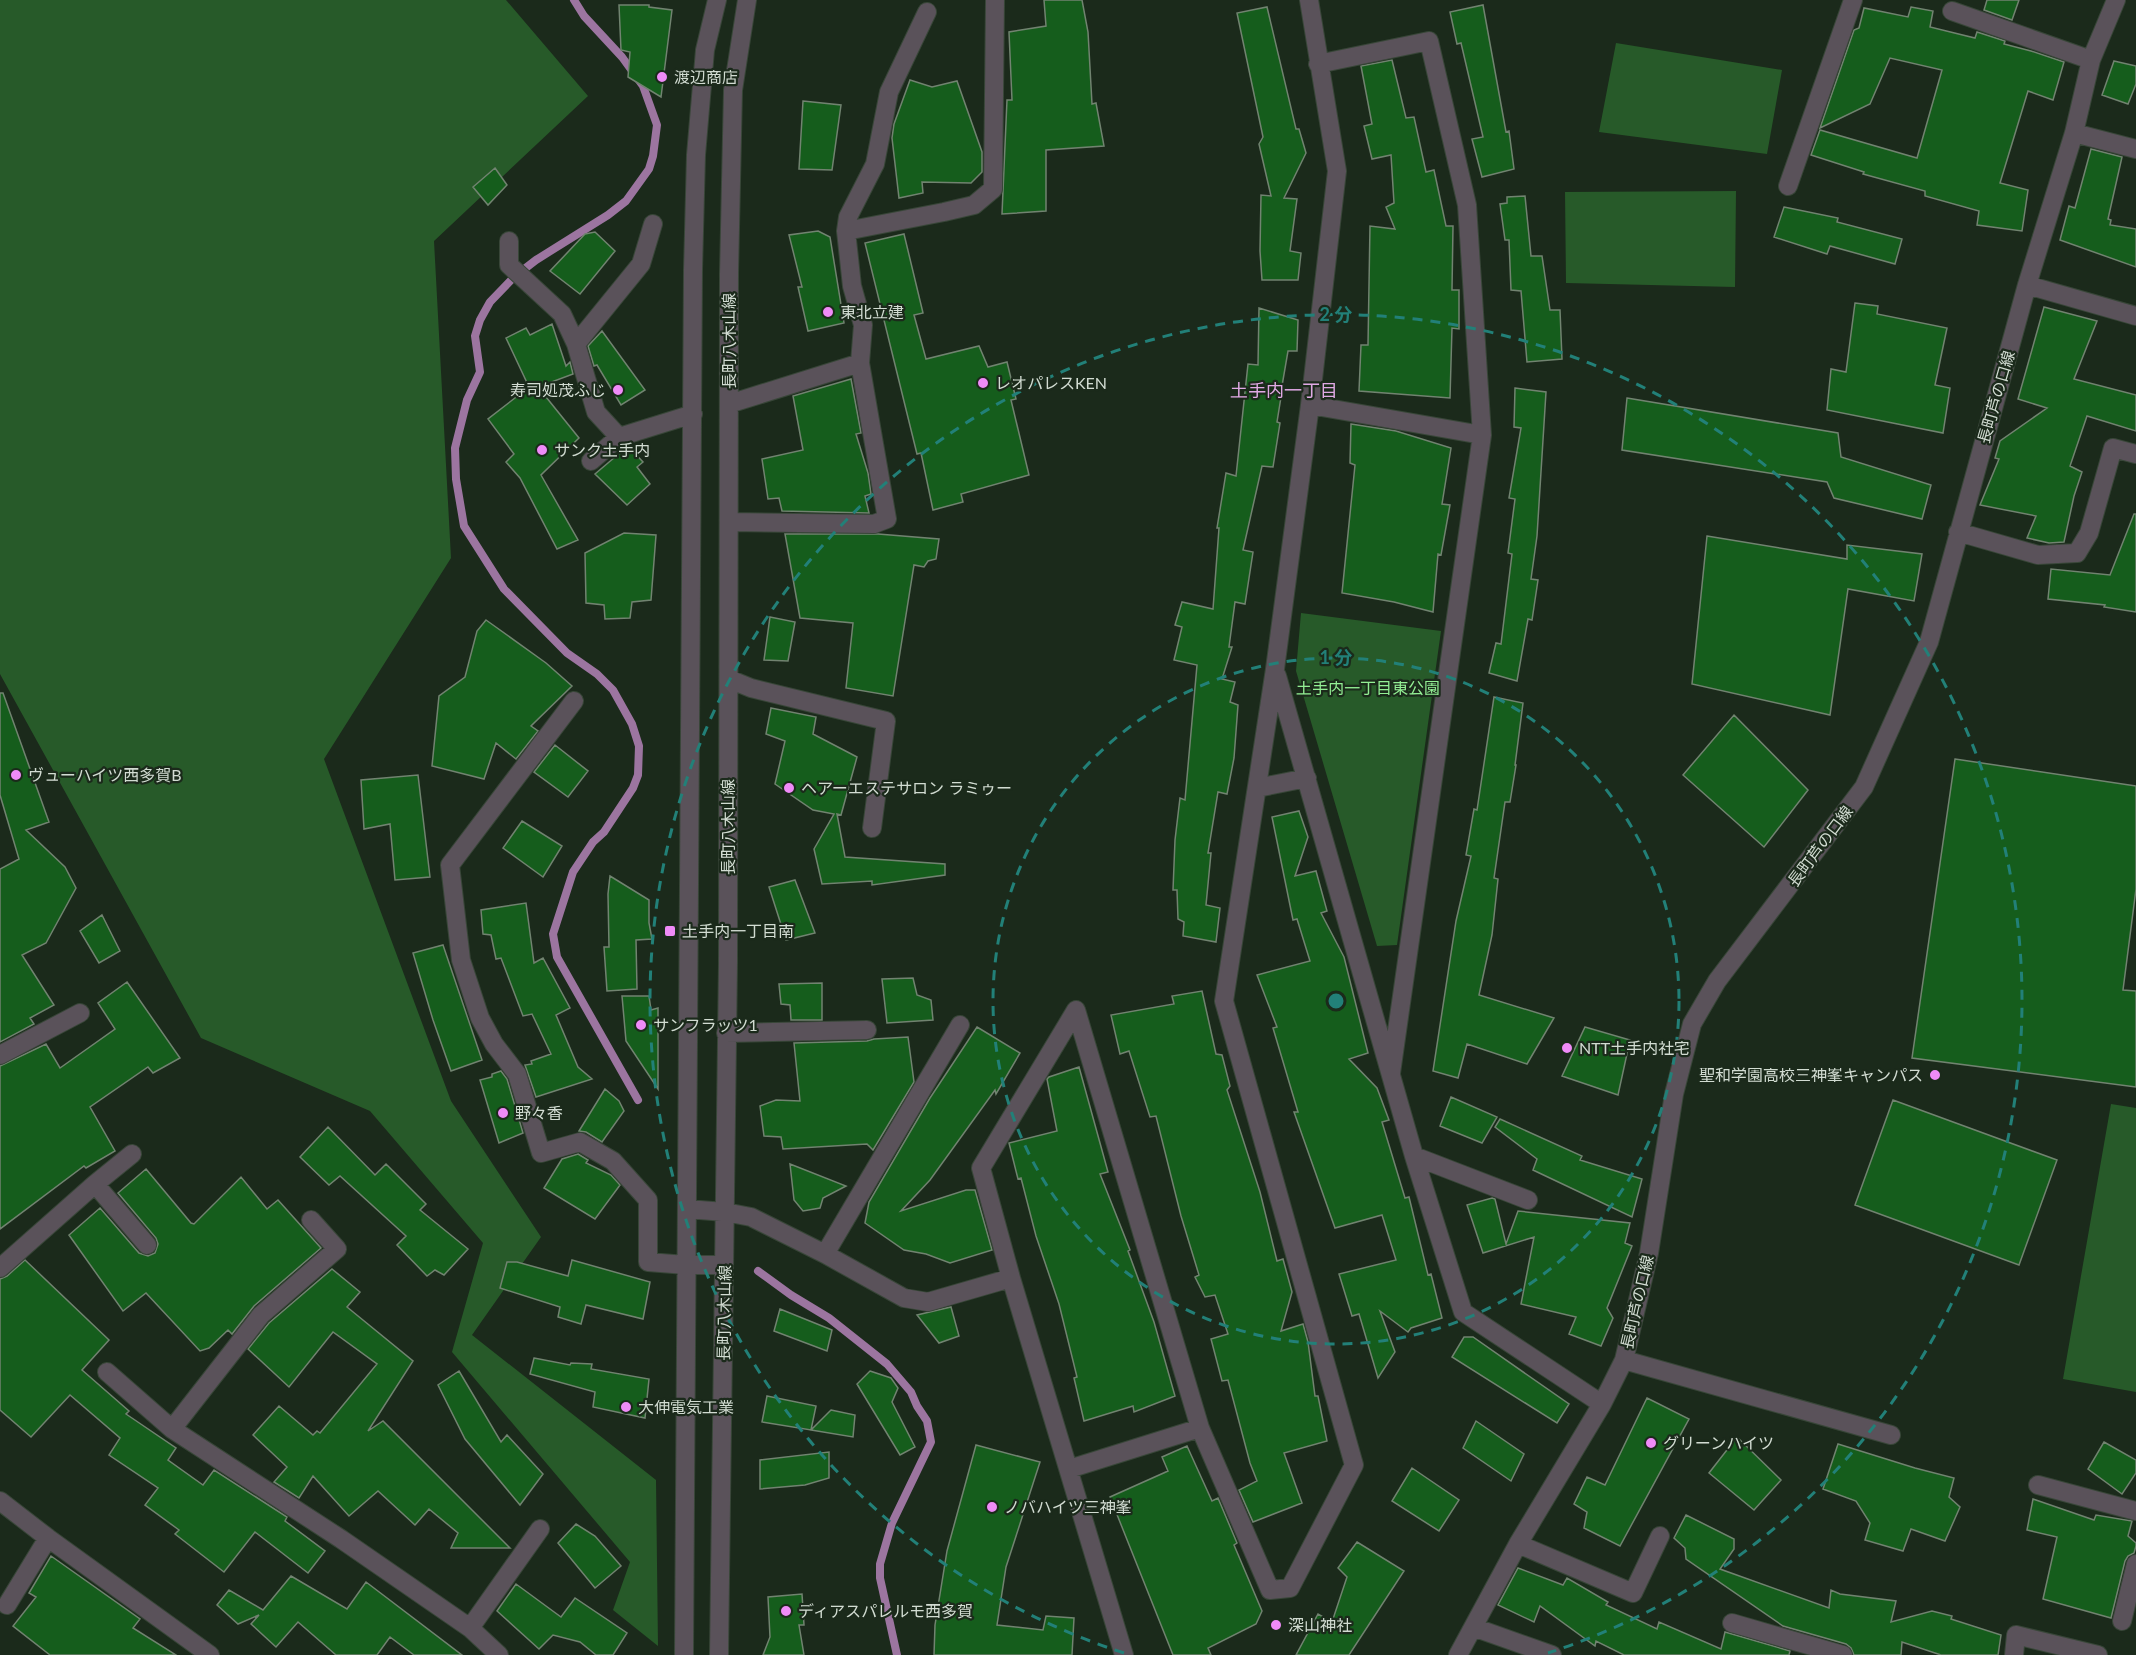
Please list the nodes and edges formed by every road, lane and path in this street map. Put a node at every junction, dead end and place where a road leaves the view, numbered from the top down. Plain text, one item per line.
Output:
1 (717, 0) edge
2 (747, 0) edge
3 (995, 0) edge
4 (1309, 0) edge
5 (1853, 0) edge
6 (2116, 0) edge
7 (1952, 11) dead end
8 (927, 12) dead end
9 (2091, 60) junction
10 (1318, 64) junction
11 (2074, 133) junction
12 (2136, 149) edge
13 (1788, 186) dead end
14 (653, 224) dead end
15 (846, 231) junction
16 (509, 241) dead end
17 (2027, 285) junction
18 (2136, 316) edge
19 (576, 344) junction
20 (860, 363) junction
21 (729, 404) junction
22 (1310, 405) junction
23 (693, 414) junction
24 (1482, 435) junction
25 (620, 437) junction
26 (2136, 454) edge
27 (591, 461) dead end
28 (729, 522) junction
29 (1958, 532) junction
30 (1275, 669) junction
31 (729, 679) junction
32 (574, 701) dead end
33 (1306, 778) junction
34 (1257, 788) junction
35 (872, 828) dead end
36 (81, 1013) dead end
37 (960, 1025) dead end
38 (867, 1030) dead end
39 (726, 1034) junction
40 (0, 1055) edge
41 (1391, 1073) junction
42 (132, 1154) dead end
43 (1414, 1156) junction
44 (95, 1184) junction
45 (1528, 1200) dead end
46 (687, 1209) junction
47 (725, 1212) junction
48 (311, 1220) dead end
49 (147, 1245) dead end
50 (825, 1254) junction
51 (686, 1265) junction
52 (724, 1265) junction
53 (0, 1268) edge
54 (1011, 1278) junction
55 (1624, 1360) junction
56 (107, 1372) dead end
57 (1602, 1404) junction
58 (1200, 1428) junction
59 (172, 1429) junction
60 (1891, 1435) dead end
61 (1069, 1469) junction
62 (2038, 1485) dead end
63 (0, 1501) edge
64 (2136, 1511) edge
65 (540, 1529) dead end
66 (1659, 1536) dead end
67 (48, 1538) junction
68 (1518, 1544) junction
69 (2136, 1564) edge
70 (7, 1605) dead end
71 (2122, 1621) dead end
72 (1732, 1623) dead end
73 (1473, 1626) junction
74 (470, 1628) junction
75 (210, 1655) edge
76 (499, 1655) edge
77 (684, 1655) edge
78 (719, 1655) edge
79 (1124, 1655) edge
80 (1458, 1655) edge
81 (1552, 1655) edge
82 (1843, 1655) edge
83 (2014, 1655) edge
84 (2098, 1655) edge

1 - 23 street
2 - 21 street, 長町八木山線
3 - 15 street
4 - 10 street
5 - 13 street
6 - 9 street, 長町芦の口線
7 - 9 street
8 - 15 street
9 - 11 street, 長町芦の口線
10 - 22 street
10 - 24 street
11 - 12 street
11 - 17 street, 長町芦の口線
14 - 19 street
15 - 20 street
16 - 19 street
17 - 18 street
17 - 29 street, 長町芦の口線
19 - 25 street
20 - 21 street
20 - 28 street
21 - 28 street, 長町八木山線
22 - 24 street
22 - 30 street
23 - 25 street
23 - 46 street
24 - 41 street
25 - 27 street
26 - 29 street
28 - 31 street, 長町八木山線
29 - 55 street, 長町芦の口線
30 - 33 street
30 - 34 street
31 - 35 street
31 - 39 street, 長町八木山線
32 - 51 street
33 - 34 street
33 - 41 street
34 - 58 street
36 - 40 street
37 - 50 street
38 - 39 street
39 - 47 street, 長町八木山線
41 - 43 street
42 - 44 street
43 - 45 street
43 - 57 street
44 - 49 street
44 - 53 street
46 - 47 street
46 - 51 street
47 - 50 street
47 - 52 street, 長町八木山線
48 - 59 street
50 - 54 street
51 - 52 street
51 - 77 street
52 - 78 street, 長町八木山線
54 - 58 street
54 - 61 street
55 - 57 street, 長町芦の口線
55 - 60 street
56 - 59 street
57 - 68 street, 長町芦の口線
58 - 61 street
59 - 74 street
61 - 79 street
62 - 64 street
63 - 67 street
65 - 74 street
66 - 68 street
67 - 70 street
67 - 75 street
68 - 73 street, 長町芦の口線
69 - 71 street
72 - 82 street
73 - 80 street, 長町芦の口線
73 - 81 street
74 - 76 street
83 - 84 street

